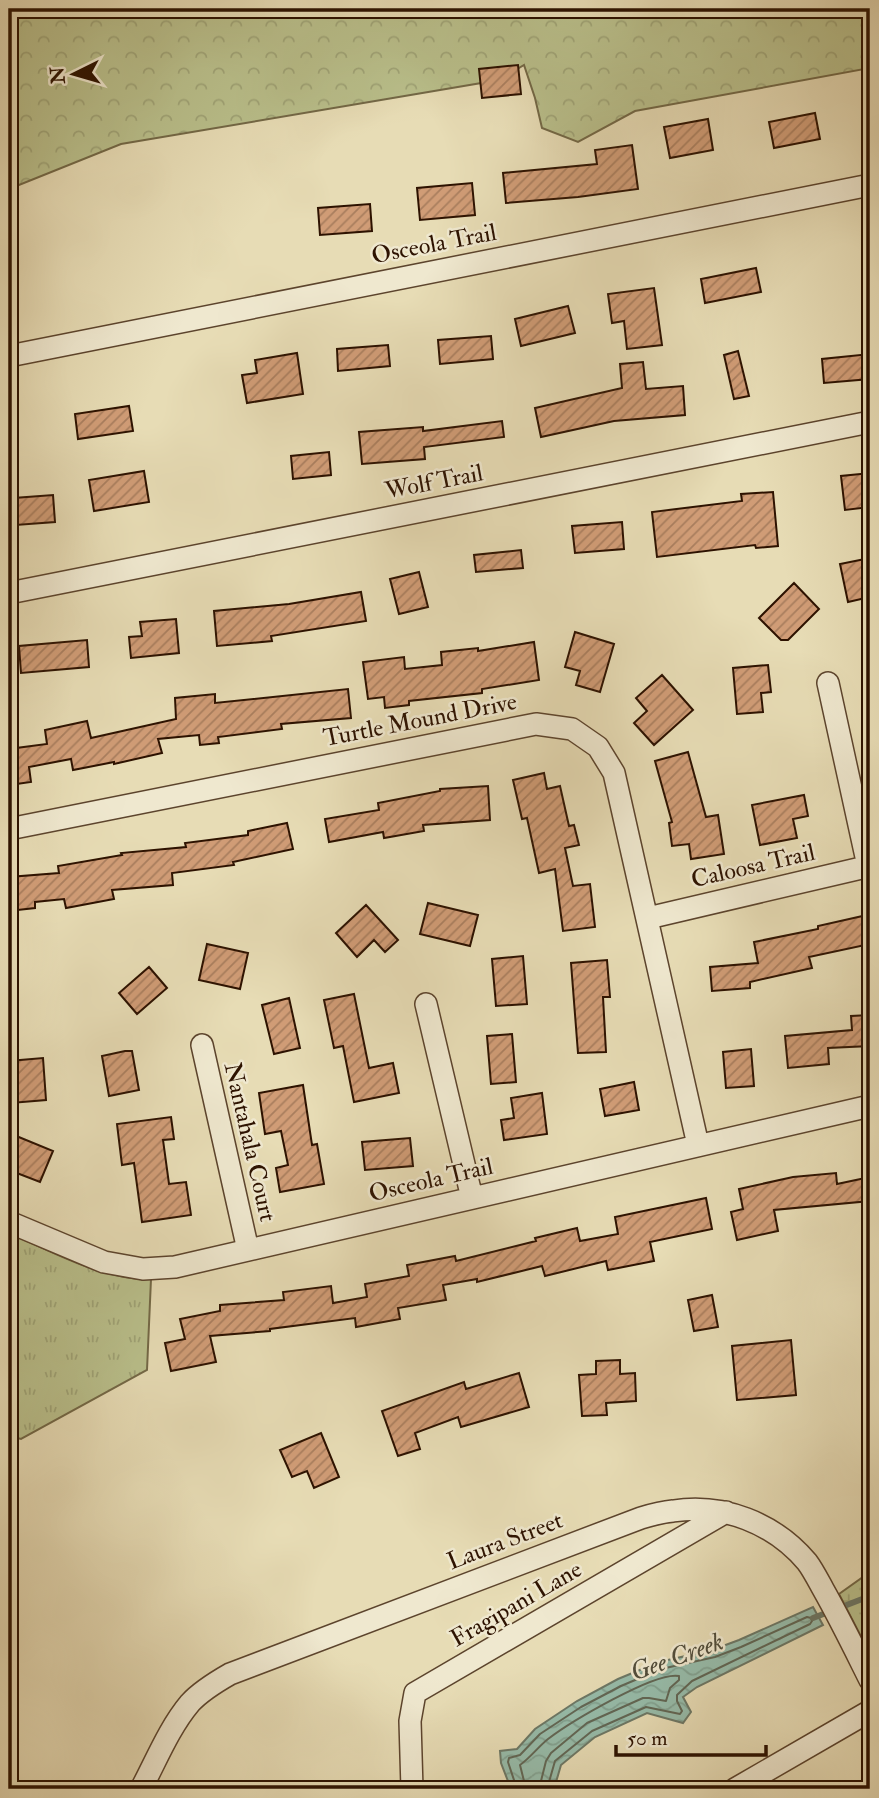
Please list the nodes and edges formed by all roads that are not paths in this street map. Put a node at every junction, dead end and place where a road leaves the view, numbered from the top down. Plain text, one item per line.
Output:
1 (870, 185) edge
2 (9, 356) edge
3 (870, 422) edge
4 (9, 593) edge
5 (828, 683) dead end
6 (9, 829) edge
7 (869, 866) edge
8 (648, 918) junction
9 (426, 1004) dead end
10 (202, 1045) dead end
11 (870, 1106) edge
12 (698, 1145) junction
13 (472, 1198) junction
14 (9, 1222) edge
15 (248, 1250) junction
16 (726, 1512) junction
17 (870, 1680) edge
18 (870, 1711) edge
19 (141, 1789) edge
20 (412, 1789) edge
21 (734, 1789) edge

1 - 2 street, Osceola Trail
3 - 4 street, Wolf Trail
5 - 7 street
6 - 8 street, Turtle Mound Drive
7 - 8 street, Caloosa Trail
8 - 12 street, Turtle Mound Drive
9 - 13 street
10 - 15 street, Nantahala Court
11 - 12 street, Osceola Trail
12 - 13 street, Osceola Trail
13 - 15 street, Osceola Trail
14 - 15 street, Osceola Trail
16 - 17 street, Laura Street
16 - 19 street, Laura Street
16 - 20 street, Fragipani Lane
18 - 21 street

